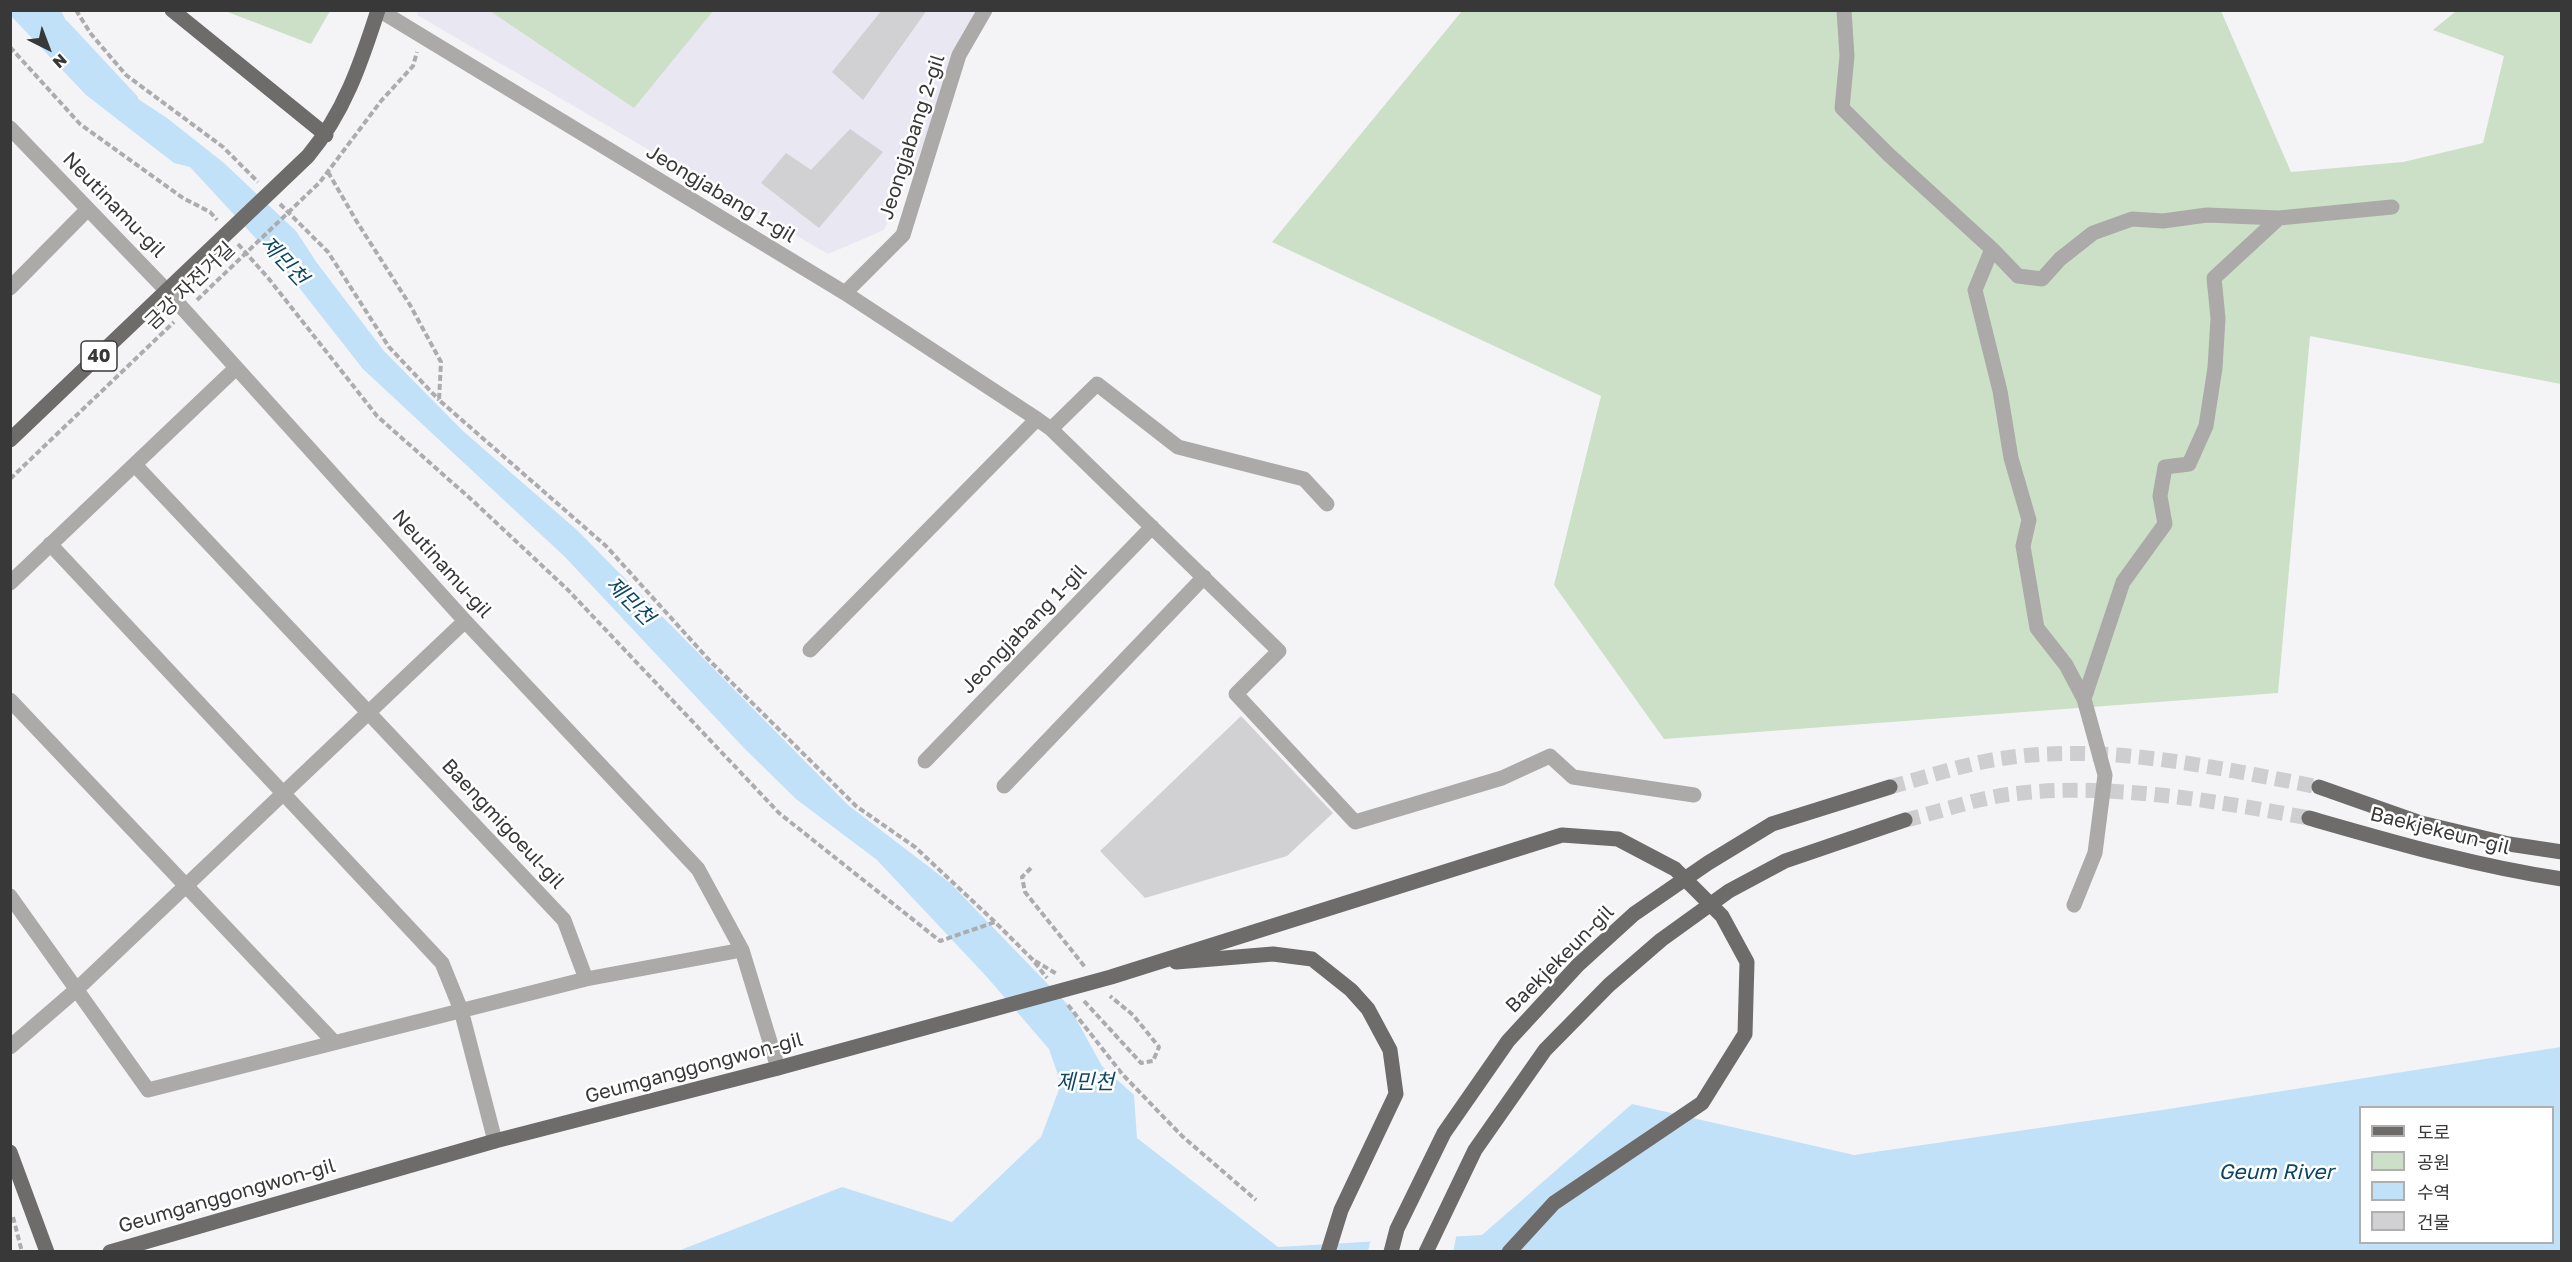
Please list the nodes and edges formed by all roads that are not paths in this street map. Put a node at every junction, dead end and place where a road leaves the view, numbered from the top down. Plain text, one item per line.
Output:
1 (172, 10) edge
2 (378, 10) edge
3 (985, 10) edge
4 (1844, 10) edge
5 (10, 128) edge
6 (326, 135) junction
7 (2392, 207) dead end
8 (88, 209) junction
9 (2279, 218) junction
10 (1992, 249) junction
11 (10, 288) edge
12 (167, 291) junction
13 (845, 293) junction
14 (236, 368) junction
15 (1037, 419) junction
16 (1051, 429) junction
17 (10, 440) edge
18 (135, 465) junction
19 (1327, 504) dead end
20 (1152, 527) junction
21 (50, 544) junction
22 (1204, 577) junction
23 (10, 583) edge
24 (465, 621) junction
25 (810, 650) dead end
26 (2084, 699) junction
27 (10, 700) edge
28 (369, 712) junction
29 (925, 761) dead end
30 (1004, 786) dead end
31 (1890, 787) tunnel mouth
32 (2319, 787) tunnel mouth
33 (284, 793) junction
34 (1694, 795) dead end
35 (2309, 818) tunnel mouth
36 (1905, 820) tunnel mouth
37 (2562, 852) edge
38 (2562, 879) edge
39 (186, 885) junction
40 (10, 896) edge
41 (2074, 905) dead end
42 (741, 950) junction
43 (1150, 964) junction
44 (586, 979) junction
45 (76, 990) junction
46 (461, 1010) junction
47 (334, 1042) junction
48 (10, 1047) edge
49 (778, 1068) junction
50 (495, 1141) junction
51 (10, 1152) edge
52 (47, 1251) edge
53 (110, 1251) edge
54 (1329, 1251) edge
55 (1391, 1251) edge
56 (1426, 1251) edge
57 (1509, 1251) edge

1 - 6 main road
2 - 6 main road, 40
2 - 13 street, Jeongjabang 1-gil
3 - 13 street, Jeongjabang 2-gil
4 - 10 street
5 - 8 street, Neutinamu-gil
6 - 12 main road, 40
7 - 9 street
8 - 11 street
8 - 12 street, Neutinamu-gil
9 - 10 street
9 - 26 street
10 - 26 street
12 - 14 street, Neutinamu-gil
12 - 17 main road, 40
13 - 15 street, Jeongjabang 1-gil
14 - 18 street
14 - 24 street, Neutinamu-gil
15 - 16 street, Jeongjabang 1-gil
15 - 25 street
16 - 19 street
16 - 20 street, Jeongjabang 1-gil
18 - 21 street
18 - 28 street, Baengmigoeul-gil
20 - 22 street, Jeongjabang 1-gil
20 - 29 street, Jeongjabang 1-gil
21 - 23 street
21 - 33 street
22 - 30 street
22 - 34 street, Jeongjabang 1-gil
24 - 28 street
24 - 42 street, Neutinamu-gil
26 - 41 street
27 - 39 street
28 - 33 street
28 - 44 street, Baengmigoeul-gil
31 - 55 main road, Baekjekeun-gil
32 - 37 main road, Baekjekeun-gil
33 - 39 street
33 - 46 street
35 - 38 main road, Baekjekeun-gil
36 - 56 main road
39 - 45 street
39 - 47 street
40 - 45 street
42 - 44 street
42 - 49 street, Neutinamu-gil
43 - 49 main road, Geumganggongwon-gil
43 - 54 main road
43 - 57 main road
44 - 46 street
45 - 47 street
45 - 48 street
46 - 47 street
46 - 50 street
49 - 50 main road, Geumganggongwon-gil
50 - 53 main road, Geumganggongwon-gil
51 - 52 main road

